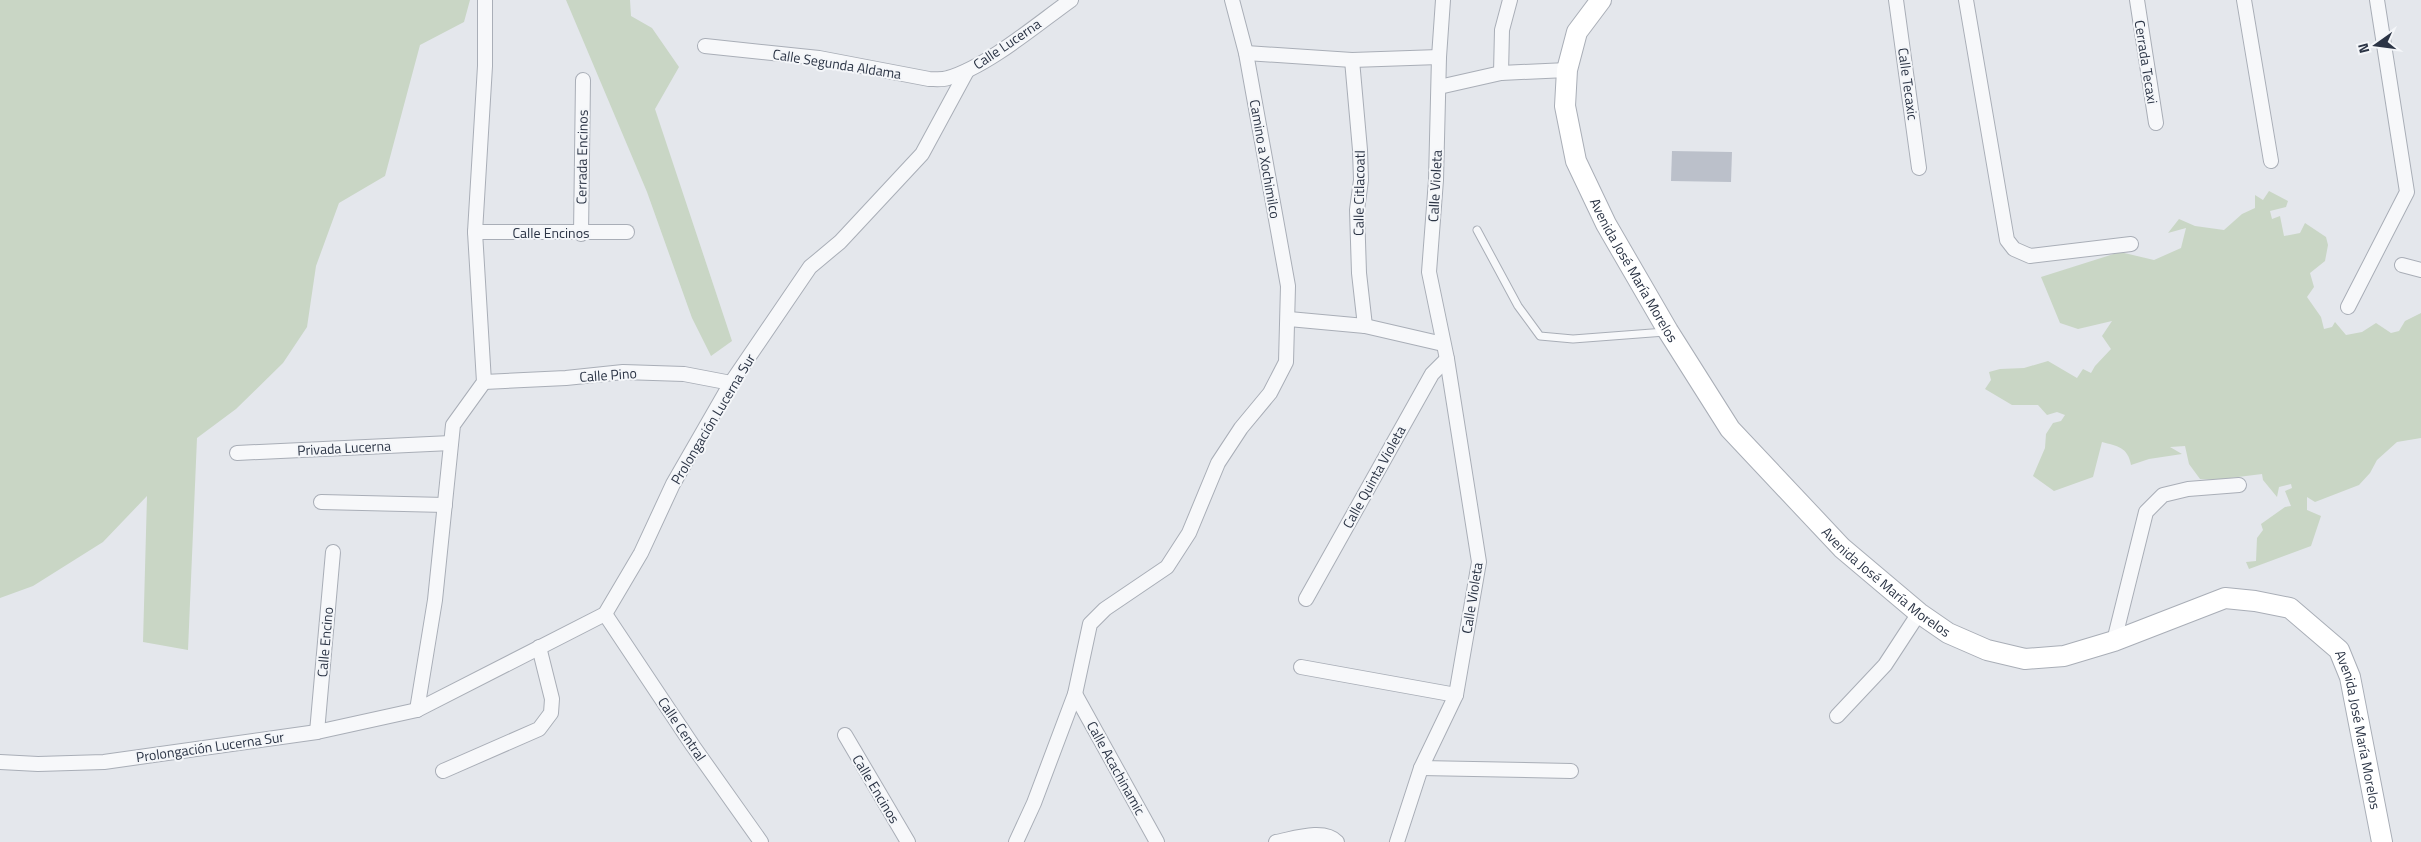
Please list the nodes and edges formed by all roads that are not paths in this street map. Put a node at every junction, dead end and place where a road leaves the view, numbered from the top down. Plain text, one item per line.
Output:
1 (485, 0) edge
2 (1071, 0) edge
3 (1232, 0) edge
4 (1443, 0) edge
5 (1510, 0) edge
6 (1601, 0) edge
7 (1896, 0) edge
8 (1966, 0) edge
9 (2137, 0) edge
10 (2244, 0) edge
11 (2377, 0) edge
12 (705, 46) dead end
13 (1246, 53) junction
14 (1439, 57) junction
15 (1352, 60) junction
16 (967, 70) junction
17 (1567, 70) junction
18 (1501, 73) junction
19 (583, 80) dead end
20 (1439, 87) junction
21 (2156, 123) dead end
22 (2271, 161) dead end
23 (1919, 168) dead end
24 (1477, 230) dead end
25 (475, 232) junction
26 (627, 232) dead end
27 (581, 234) junction
28 (2131, 244) dead end
29 (2402, 265) dead end
30 (2421, 270) edge
31 (2348, 307) dead end
32 (1289, 319) junction
33 (1365, 326) junction
34 (1668, 332) junction
35 (1443, 344) junction
36 (1446, 359) junction
37 (484, 382) junction
38 (731, 383) junction
39 (451, 443) junction
40 (237, 452) dead end
41 (2239, 485) dead end
42 (321, 502) dead end
43 (445, 505) junction
44 (333, 552) dead end
45 (1306, 598) dead end
46 (1918, 613) junction
47 (606, 614) junction
48 (2114, 642) junction
49 (539, 647) junction
50 (1301, 667) dead end
51 (1075, 694) junction
52 (1456, 695) junction
53 (417, 710) junction
54 (1837, 716) dead end
55 (317, 732) junction
56 (845, 736) dead end
57 (0, 762) edge
58 (1421, 768) junction
59 (443, 771) dead end
60 (1571, 771) dead end
61 (761, 842) edge
62 (908, 842) edge
63 (1016, 842) edge
64 (1157, 842) edge
65 (1276, 842) edge
66 (1337, 842) edge
67 (1397, 842) edge
68 (2382, 842) edge

1 - 25 street
2 - 16 street, Calle Lucerna
3 - 13 street, Camino a Xochimilco
4 - 14 street, Calle Violeta
5 - 18 street
6 - 17 main road, Avenida José María Morelos
7 - 23 street, Calle Tecaxic
8 - 28 street
9 - 21 street, Cerrada Tecaxi
10 - 22 street
11 - 31 street
12 - 16 street, Calle Segunda Aldama
13 - 15 street
13 - 32 street, Camino a Xochimilco
14 - 15 street
14 - 20 street, Calle Violeta
15 - 33 street, Calle Citlacoatl
16 - 38 street, Prolongación Lucerna Sur
17 - 18 street
17 - 34 main road, Avenida José María Morelos
18 - 20 street
19 - 27 street, Cerrada Encinos
20 - 35 street, Calle Violeta
24 - 34 lane
25 - 27 street, Calle Encinos
25 - 37 street
26 - 27 street, Calle Encinos
29 - 30 street
32 - 33 street
32 - 51 street, Camino a Xochimilco
33 - 35 street
34 - 46 main road, Avenida José María Morelos
35 - 36 street, Calle Violeta
36 - 45 street, Calle Quinta Violeta
36 - 52 street, Calle Violeta
37 - 38 street, Calle Pino
37 - 39 street
38 - 47 street, Prolongación Lucerna Sur
39 - 40 street, Privada Lucerna
39 - 43 street
41 - 48 street
42 - 43 street
43 - 53 street
44 - 55 street, Calle Encino
46 - 48 main road, Avenida José María Morelos
46 - 54 street
47 - 49 street, Prolongación Lucerna Sur
47 - 61 street, Calle Central
48 - 68 main road, Avenida José María Morelos
49 - 53 street, Prolongación Lucerna Sur
49 - 59 street
50 - 52 street
51 - 63 street, Camino a Xochimilco
51 - 64 street, Calle Acachinamic
52 - 58 street, Calle Violeta
53 - 55 street, Prolongación Lucerna Sur
55 - 57 street, Prolongación Lucerna Sur
56 - 62 street, Calle Encinos
58 - 60 street
58 - 67 street, Calle Violeta
65 - 66 street

